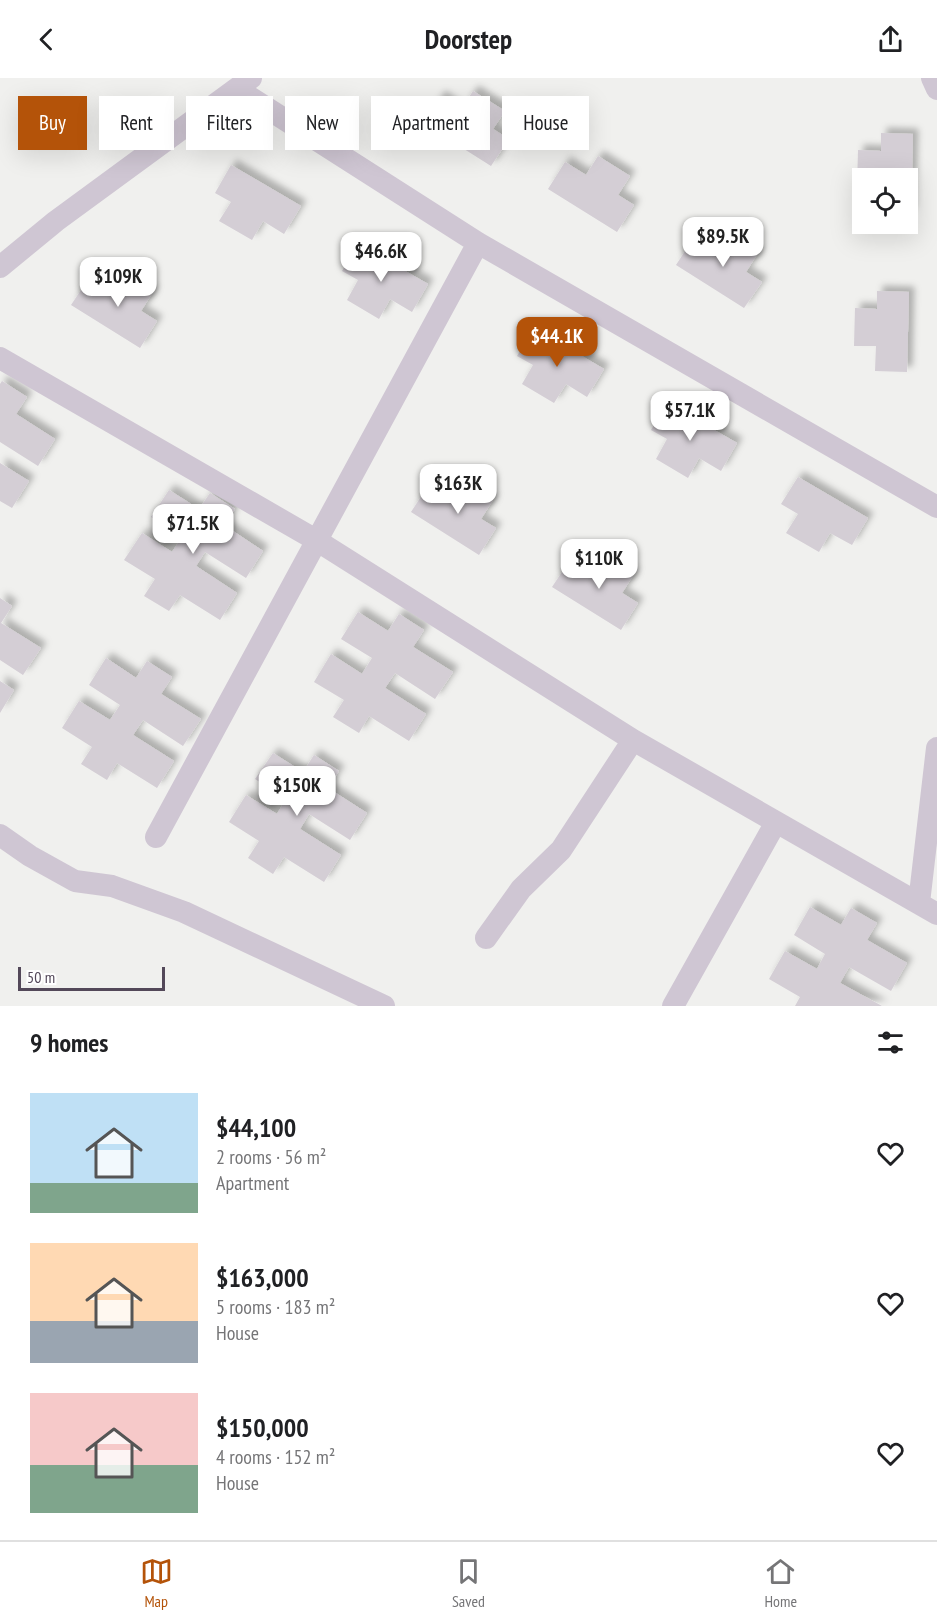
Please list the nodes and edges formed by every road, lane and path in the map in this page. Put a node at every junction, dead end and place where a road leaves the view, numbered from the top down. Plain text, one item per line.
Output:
1 (932, 78) edge
2 (244, 83) edge
3 (937, 89) edge
4 (478, 243) junction
5 (0, 267) edge
6 (0, 358) edge
7 (937, 507) edge
8 (316, 540) junction
9 (633, 740) junction
10 (937, 748) edge
11 (777, 822) junction
12 (0, 835) edge
13 (156, 837) dead end
14 (928, 908) edge
15 (486, 938) dead end
16 (384, 1006) edge
17 (673, 1006) edge

1 - 3 street
2 - 4 street
2 - 5 street
4 - 7 street
4 - 8 street
6 - 8 street
8 - 9 street
8 - 13 street
9 - 11 street
9 - 15 street
10 - 14 street
11 - 14 street
11 - 17 street
12 - 16 street

